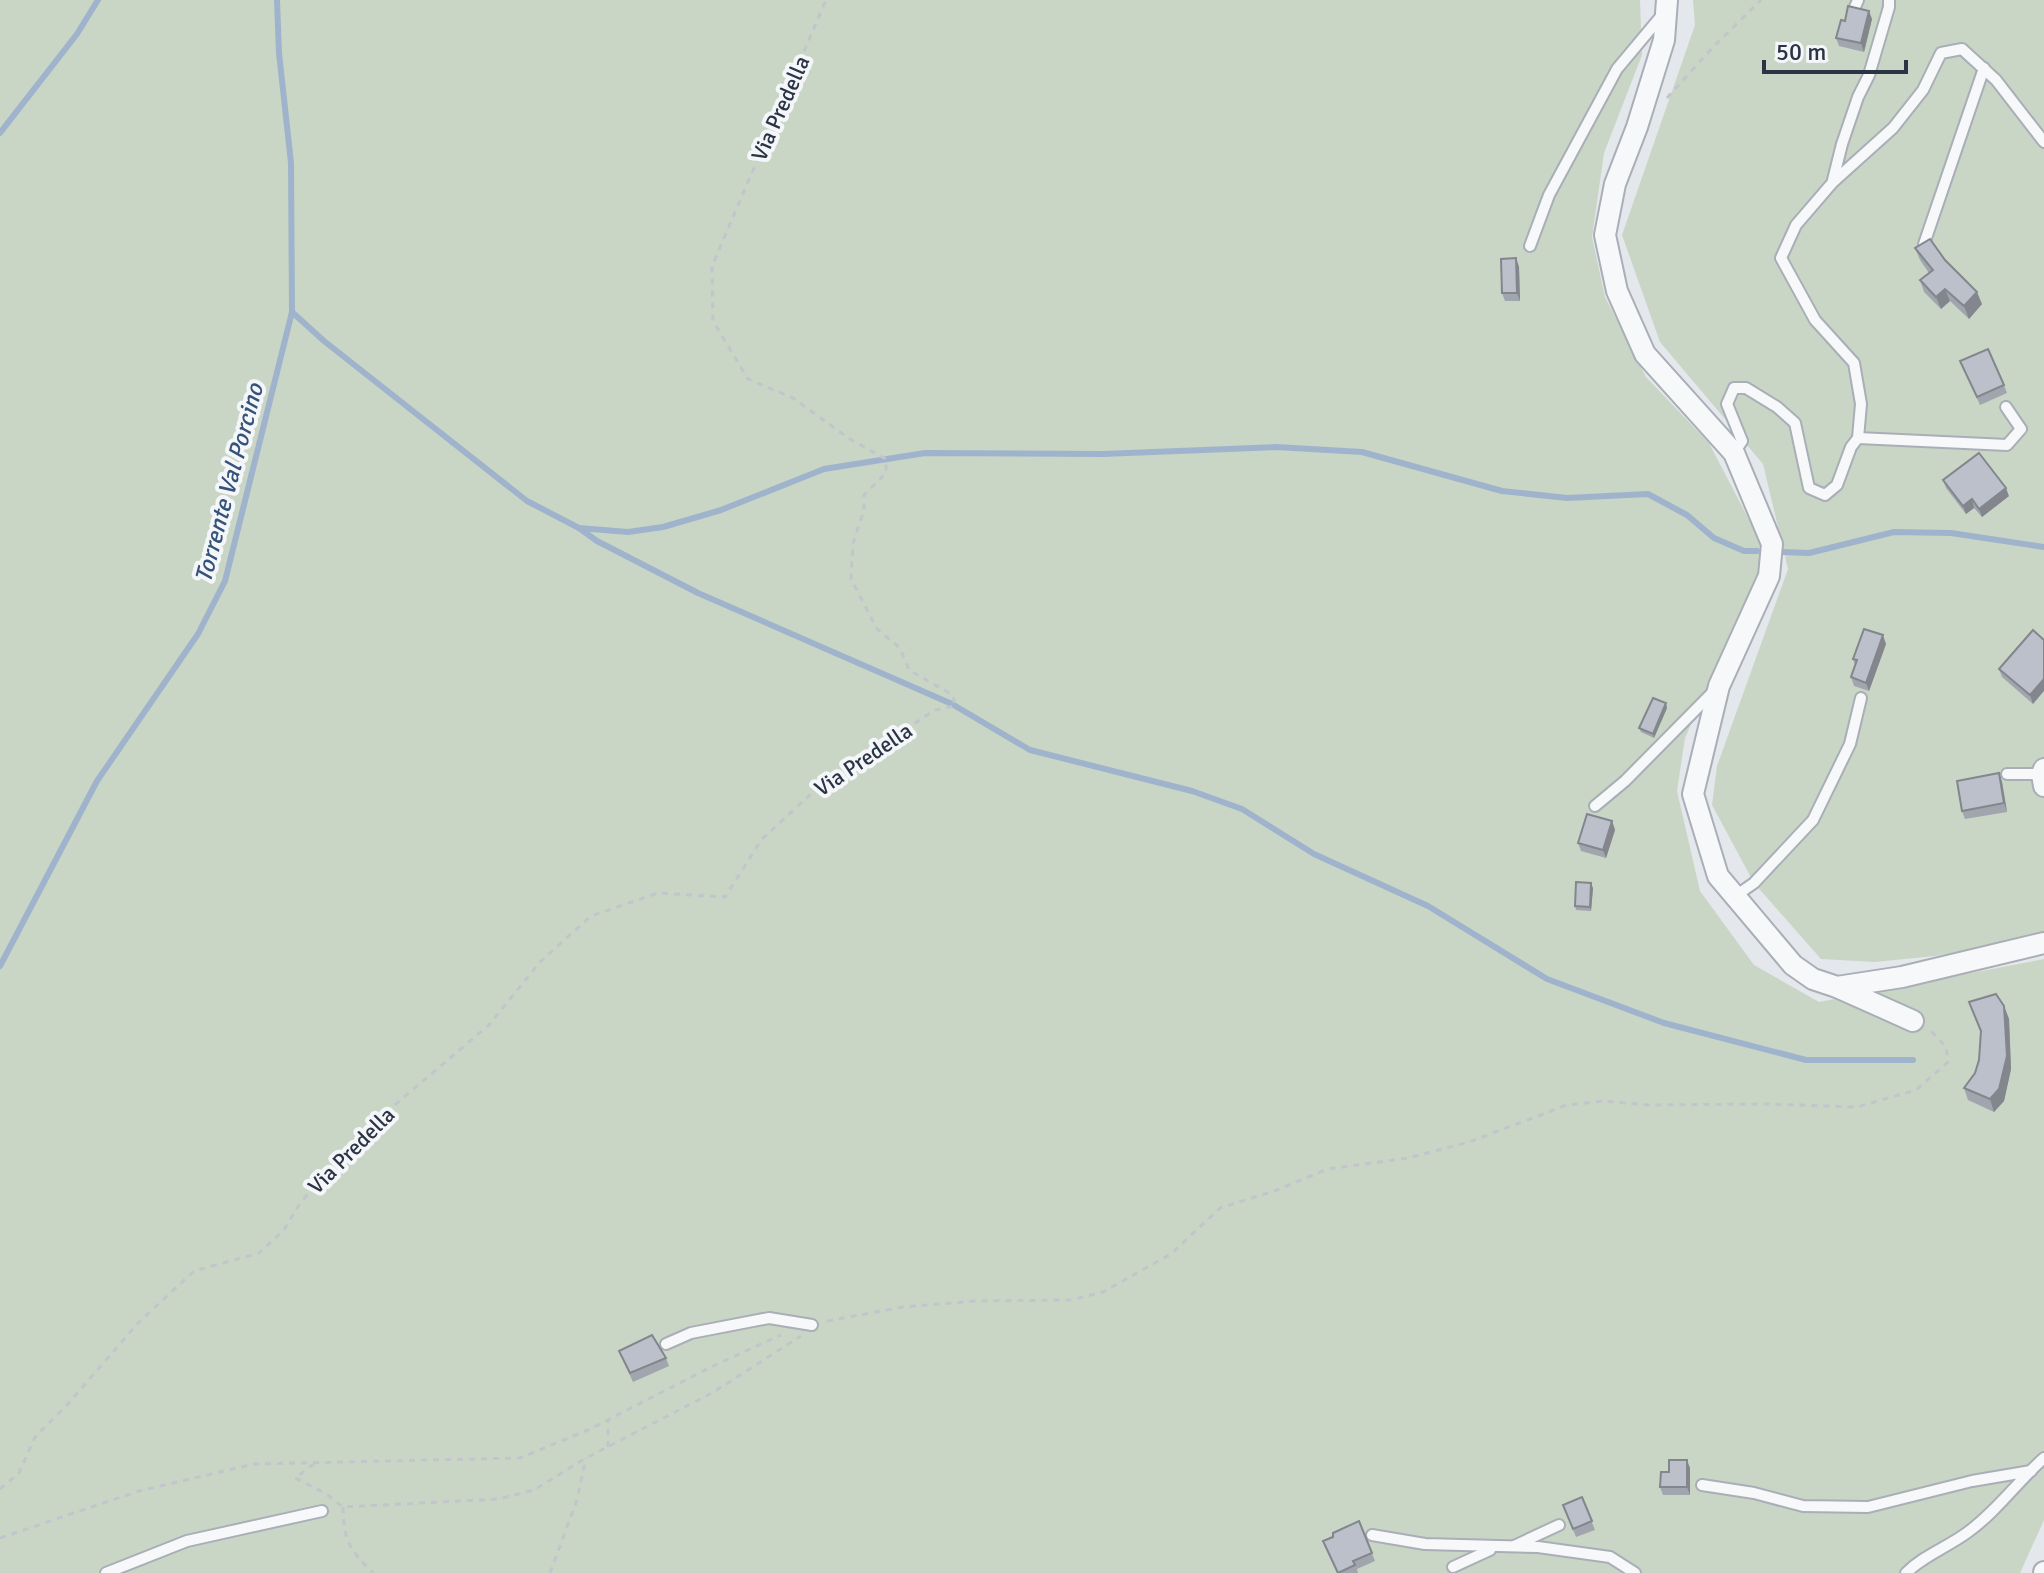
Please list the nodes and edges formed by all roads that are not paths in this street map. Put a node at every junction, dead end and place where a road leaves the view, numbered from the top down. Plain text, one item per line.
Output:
1 (1889, 0) edge
2 (1667, 5) edge
3 (1984, 68) junction
4 (2044, 142) edge
5 (1833, 182) junction
6 (1924, 244) edge
7 (1530, 246) dead end
8 (2006, 407) dead end
9 (1858, 438) junction
10 (1734, 453) junction
11 (1719, 686) junction
12 (1861, 698) dead end
13 (2007, 774) dead end
14 (2043, 776) edge
15 (1595, 806) dead end
16 (1734, 897) junction
17 (2044, 943) edge
18 (1837, 987) junction
19 (1913, 1021) dead end
20 (812, 1325) road end
21 (666, 1344) dead end
22 (2044, 1458) edge
23 (2031, 1471) junction
24 (1702, 1485) dead end
25 (322, 1511) dead end
26 (1559, 1525) dead end
27 (1372, 1535) dead end
28 (1512, 1547) junction
29 (1496, 1548) junction
30 (1453, 1567) dead end
31 (106, 1573) edge
32 (1635, 1573) edge
33 (1906, 1573) edge

1 - 5 lane
2 - 7 lane
2 - 10 street
3 - 4 lane
3 - 5 lane
3 - 6 lane
5 - 9 lane
8 - 9 lane
9 - 10 lane
10 - 11 street
11 - 15 lane
11 - 16 street
12 - 16 lane
13 - 14 lane
16 - 18 street
17 - 18 street
18 - 19 street
20 - 21 lane
22 - 23 lane
23 - 24 lane
23 - 33 lane
25 - 31 lane
26 - 28 lane
27 - 29 lane
28 - 29 lane
28 - 32 lane
29 - 30 lane

